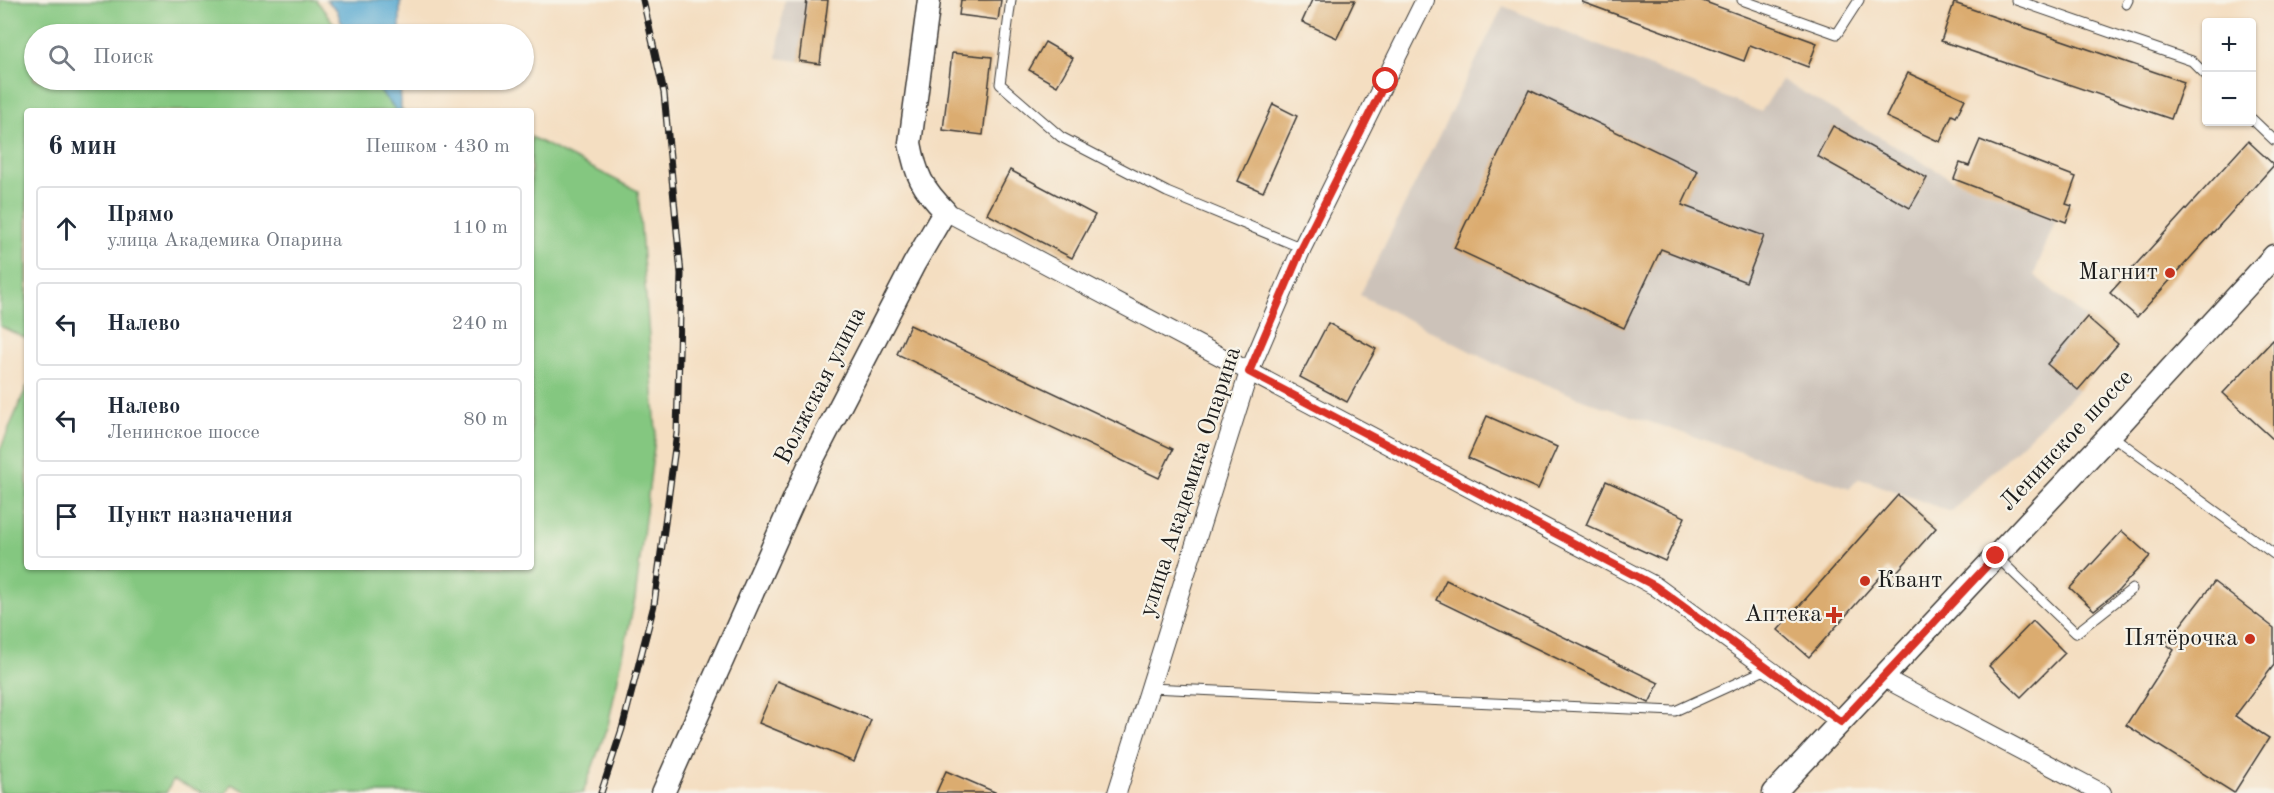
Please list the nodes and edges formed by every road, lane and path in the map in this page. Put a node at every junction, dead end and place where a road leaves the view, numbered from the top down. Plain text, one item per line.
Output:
1 (930, 0) edge
2 (1011, 0) edge
3 (1425, 0) edge
4 (1742, 0) edge
5 (1859, 0) edge
6 (2016, 0) edge
7 (2203, 72) edge
8 (2256, 123) edge
9 (2274, 141) edge
10 (945, 211) junction
11 (1302, 248) junction
12 (2274, 256) edge
13 (1249, 372) junction
14 (2110, 435) junction
15 (2274, 554) edge
16 (1996, 556) junction
17 (2132, 589) dead end
18 (1767, 669) junction
19 (1884, 678) junction
20 (1150, 688) junction
21 (1841, 722) junction
22 (663, 793) edge
23 (1117, 793) edge
24 (1774, 793) edge
25 (2102, 793) edge

1 - 10 street
2 - 11 lane
3 - 11 street, улица Академика Опарина
4 - 5 lane
6 - 7 lane
8 - 9 lane
10 - 13 street
10 - 22 street, Волжская улица
11 - 13 street, улица Академика Опарина
12 - 14 street, Ленинское шоссе
13 - 18 street
13 - 20 street, улица Академика Опарина
14 - 15 lane
14 - 16 street, Ленинское шоссе
16 - 17 lane
16 - 19 street, Ленинское шоссе
18 - 20 lane
18 - 21 street
19 - 21 street, Ленинское шоссе
19 - 25 street
20 - 23 street, улица Академика Опарина
21 - 24 street, Ленинское шоссе

